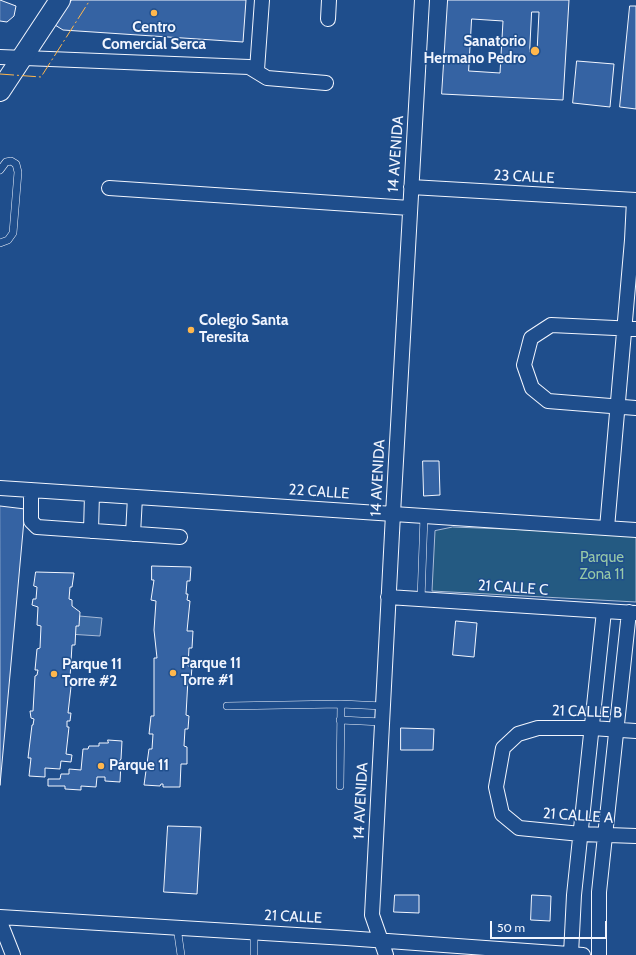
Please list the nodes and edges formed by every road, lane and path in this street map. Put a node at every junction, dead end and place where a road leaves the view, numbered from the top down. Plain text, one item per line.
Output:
1 (60, 0) edge
2 (262, 0) edge
3 (329, 0) edge
4 (422, 0) edge
5 (328, 19) dead end
6 (0, 57) edge
7 (22, 58) junction
8 (257, 70) junction
9 (326, 82) dead end
10 (0, 91) edge
11 (0, 170) edge
12 (411, 187) junction
13 (109, 188) dead end
14 (635, 200) edge
15 (410, 208) junction
16 (0, 243) edge
17 (630, 329) edge
18 (618, 407) junction
19 (636, 408) edge
20 (0, 488) edge
21 (31, 490) junction
22 (92, 494) junction
23 (135, 497) junction
24 (393, 514) junction
25 (424, 516) junction
26 (636, 526) edge
27 (607, 528) junction
28 (91, 531) junction
29 (133, 534) junction
30 (180, 537) dead end
31 (388, 597) junction
32 (420, 599) junction
33 (604, 611) junction
34 (633, 612) edge
35 (341, 704) junction
36 (227, 706) dead end
37 (383, 706) junction
38 (340, 720) junction
39 (382, 722) junction
40 (592, 728) junction
41 (616, 729) junction
42 (636, 731) edge
43 (340, 786) dead end
44 (518, 828) joint
45 (581, 834) junction
46 (605, 835) junction
47 (636, 836) edge
48 (0, 917) edge
49 (0, 922) edge
50 (177, 927) junction
51 (254, 932) junction
52 (381, 941) junction
53 (14, 955) edge
54 (181, 955) edge
55 (254, 955) edge
56 (386, 955) edge
57 (577, 955) edge
58 (600, 955) edge

1 - 7 main road
2 - 8 street
3 - 5 street
4 - 12 street, 14 AVENIDA
6 - 7 street
7 - 8 street
7 - 10 main road
8 - 9 street
11 - 16 lane
12 - 14 street, 23 CALLE
12 - 15 street, 14 AVENIDA
13 - 15 street
14 - 17 street
15 - 24 street, 14 AVENIDA
17 - 18 street
17 - 18 street
18 - 19 street
18 - 27 street
20 - 21 street, 22 CALLE
21 - 22 street, 22 CALLE
21 - 28 street
22 - 23 street, 22 CALLE
22 - 28 street
23 - 24 street, 22 CALLE
23 - 29 street
24 - 25 street, 22 CALLE
24 - 31 street, 14 AVENIDA
25 - 27 street, 22 CALLE
25 - 32 lane
26 - 27 street, 22 CALLE
28 - 29 street
29 - 30 street
31 - 32 street, 21 CALLE C
31 - 37 street, 14 AVENIDA
32 - 33 street, 21 CALLE C
33 - 34 street, 21 CALLE C
33 - 40 street
34 - 41 street
35 - 36 lane
35 - 37 lane
35 - 38 lane
37 - 39 street, 14 AVENIDA
38 - 39 lane
38 - 43 lane
39 - 52 street, 14 AVENIDA
40 - 41 street, 21 CALLE B
40 - 44 street, 21 CALLE B
40 - 45 street
41 - 42 street, 21 CALLE B
41 - 46 street
44 - 45 street, 21 CALLE A
45 - 46 street, 21 CALLE A
45 - 57 street
46 - 47 street, 21 CALLE A
46 - 58 street
48 - 50 street, 21 CALLE
49 - 53 street
50 - 51 street, 21 CALLE
50 - 54 lane
51 - 52 street, 21 CALLE
51 - 55 lane
52 - 56 street, 14 AVENIDA
52 - 57 street, 21 CALLE

